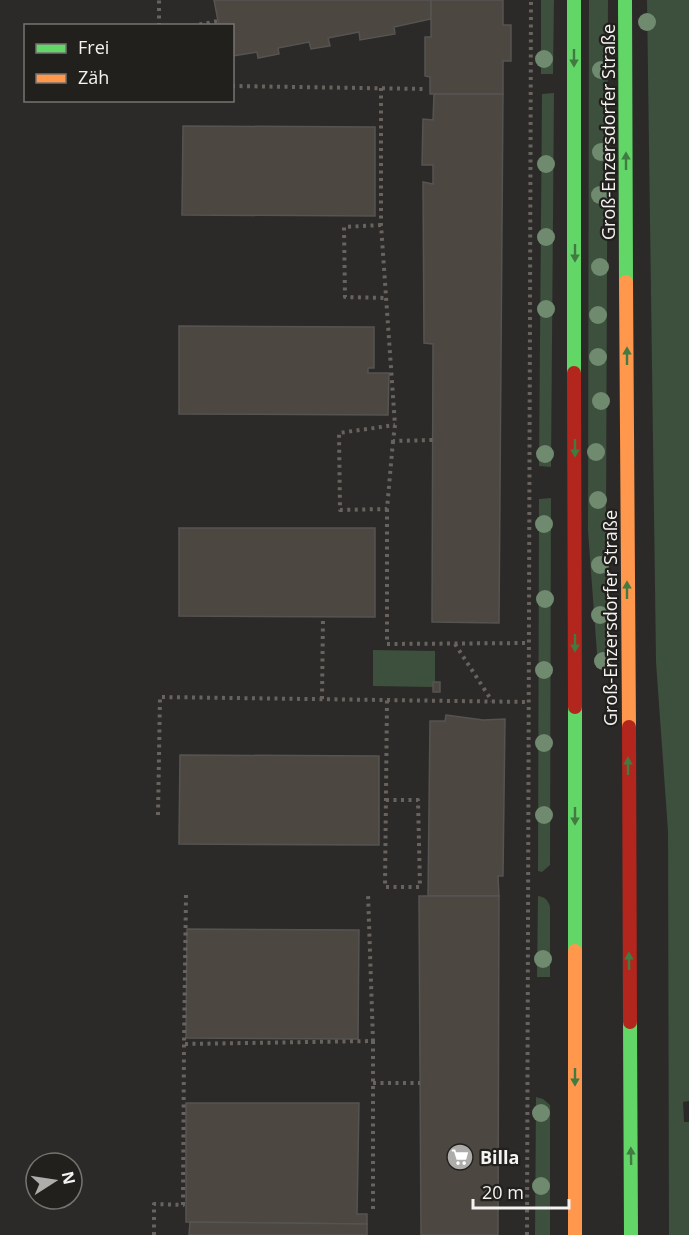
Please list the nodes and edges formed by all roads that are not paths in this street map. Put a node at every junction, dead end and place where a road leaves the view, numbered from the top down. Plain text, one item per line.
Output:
1 (574, 0) edge
2 (625, 0) edge
3 (575, 1235) edge
4 (631, 1235) edge

1 -> 3 main road, Groß-Enzersdorfer Straße
4 -> 2 main road, Groß-Enzersdorfer Straße

